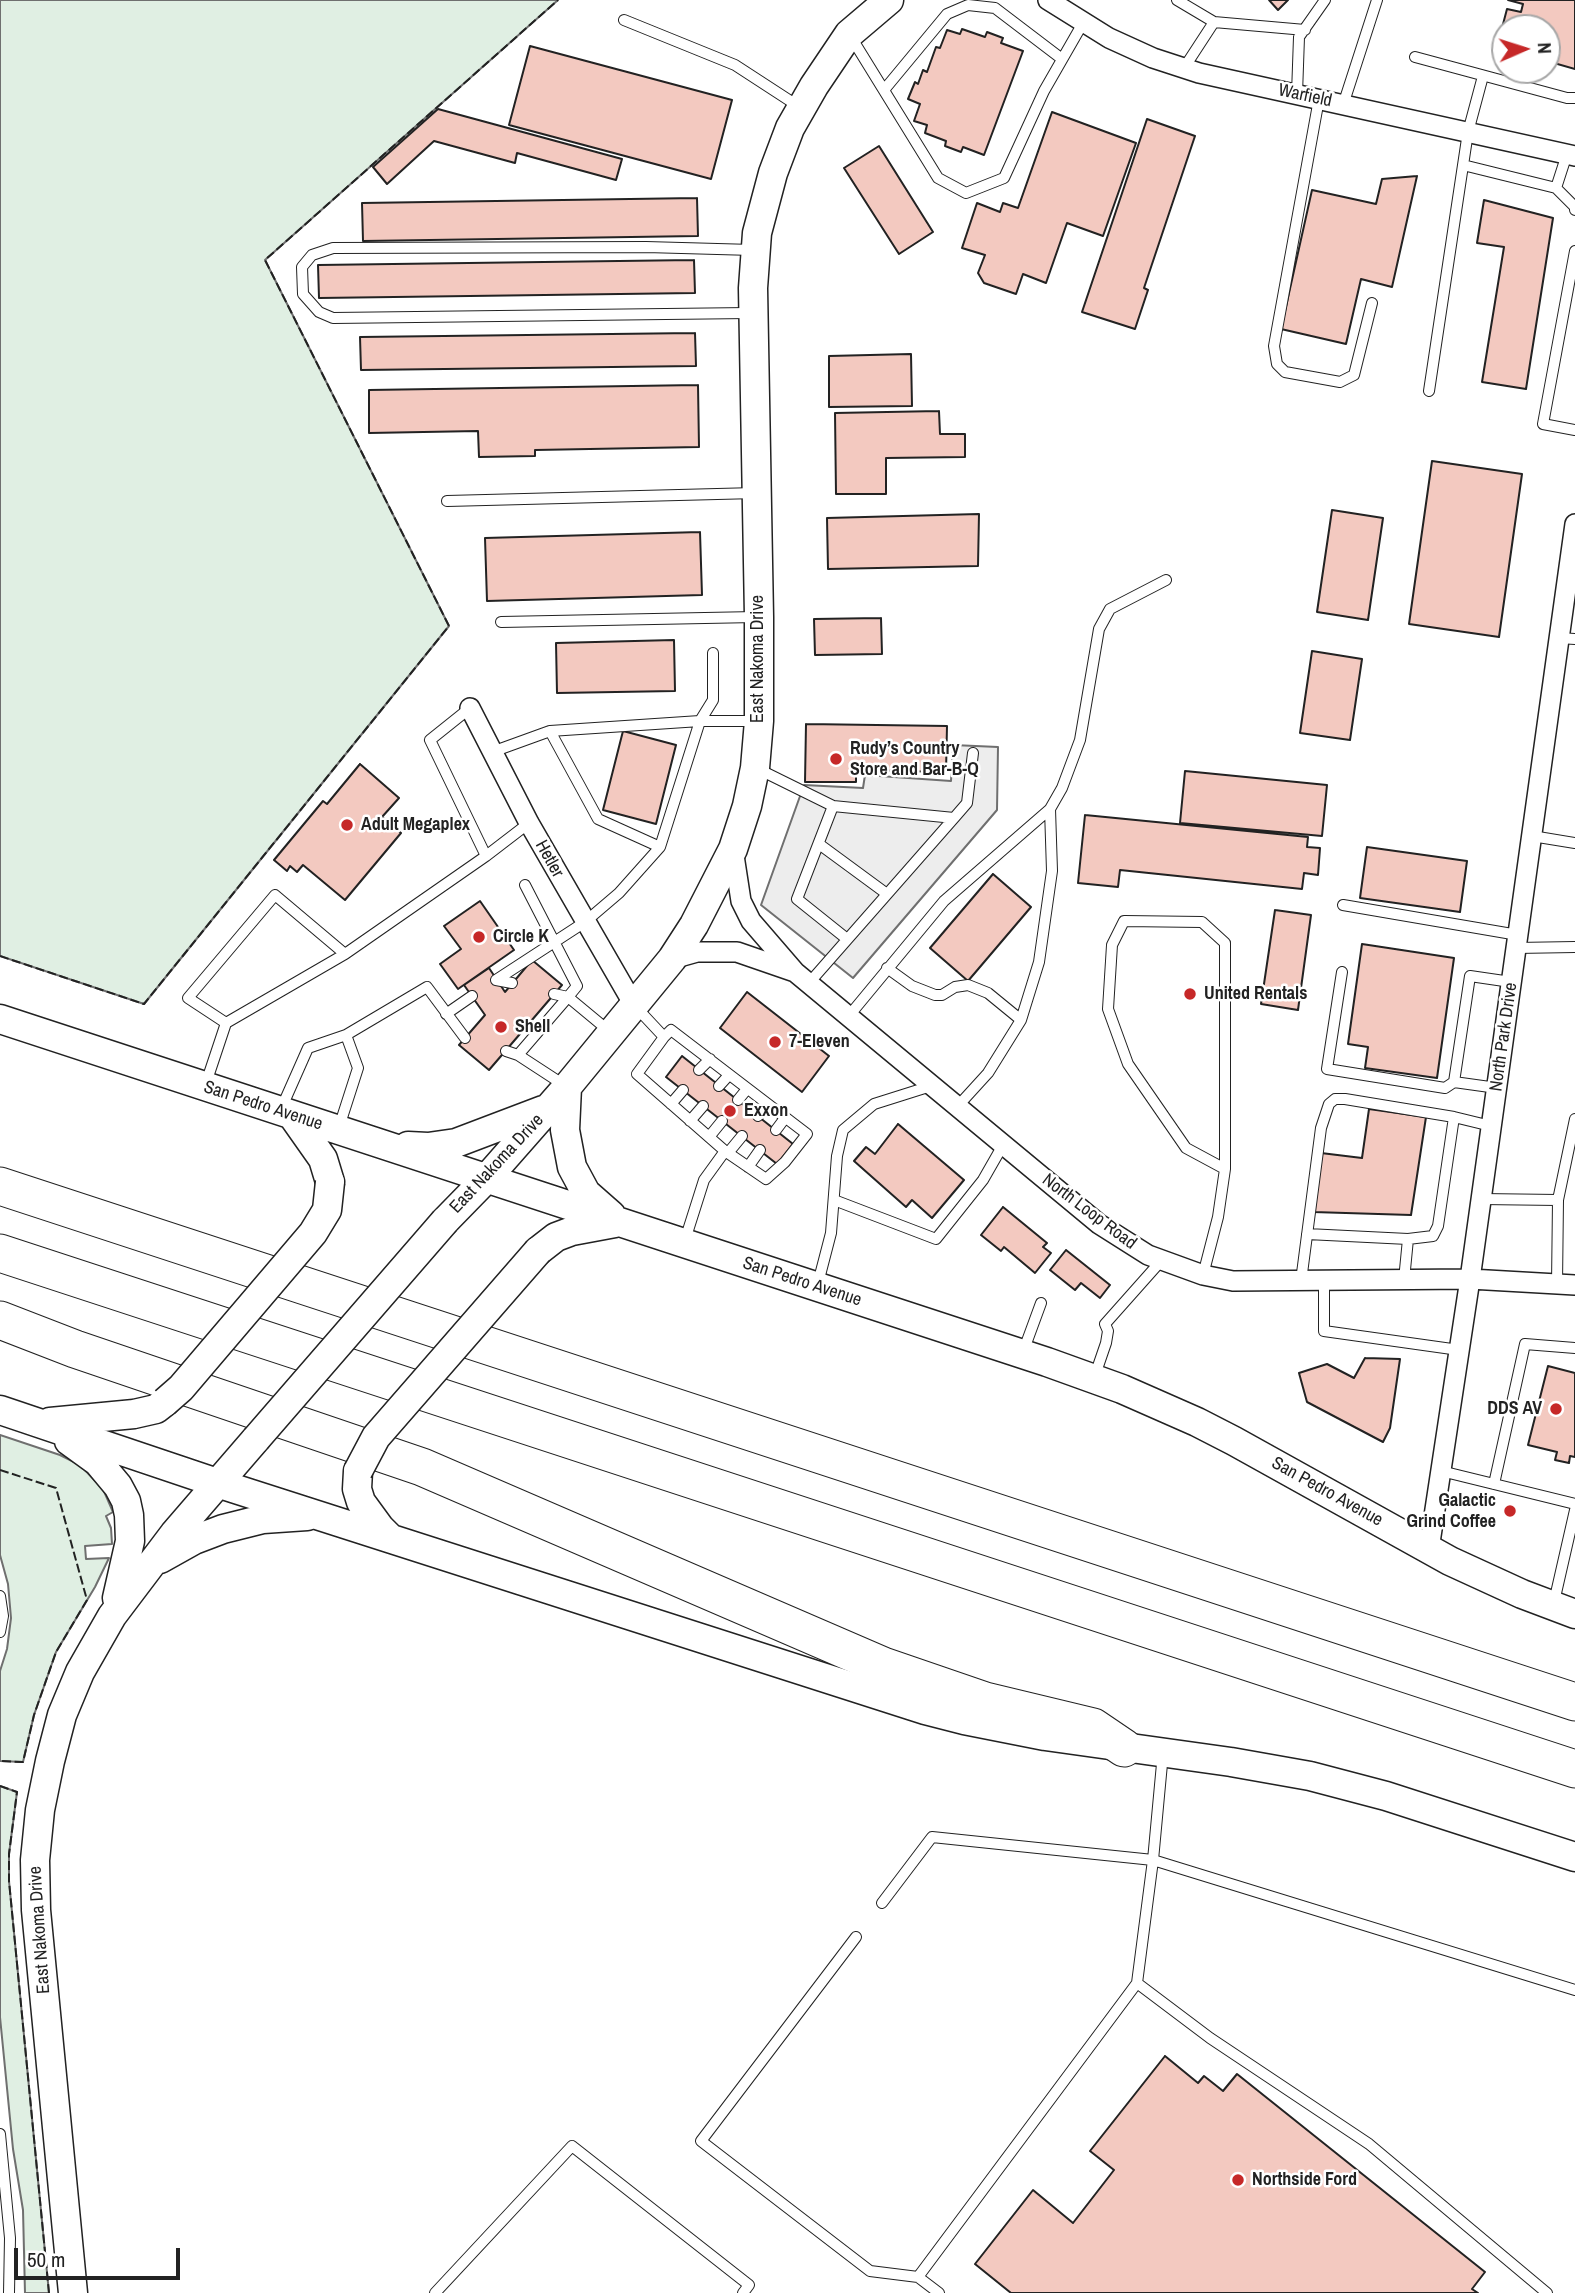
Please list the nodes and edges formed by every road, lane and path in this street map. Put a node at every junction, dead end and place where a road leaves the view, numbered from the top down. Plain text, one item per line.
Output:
1 (889, 0) edge
2 (1048, 0) edge
3 (1177, 0) edge
4 (1325, 0) edge
5 (1377, 0) edge
6 (624, 20) dead end
7 (1214, 22) junction
8 (1083, 23) junction
9 (1304, 30) junction
10 (849, 34) junction
11 (1415, 57) dead end
12 (1062, 59) junction
13 (1184, 68) junction
14 (1483, 76) junction
15 (884, 90) junction
16 (1297, 94) junction
17 (1575, 98) edge
18 (1319, 99) junction
19 (1343, 105) junction
20 (802, 108) junction
21 (1468, 132) junction
22 (1571, 155) edge
23 (1463, 165) junction
24 (1556, 188) junction
25 (1575, 209) edge
26 (756, 250) junction
27 (1575, 251) edge
28 (1372, 303) dead end
29 (754, 313) junction
30 (1429, 391) dead end
31 (1575, 430) edge
32 (757, 493) junction
33 (447, 501) dead end
34 (1575, 524) edge
35 (1571, 575) edge
36 (1166, 580) dead end
37 (760, 617) junction
38 (501, 622) dead end
39 (1567, 639) edge
40 (713, 653) dead end
41 (470, 708) joint
42 (700, 721) junction
43 (759, 721) junction
44 (550, 731) junction
45 (492, 752) junction
46 (973, 753) dead end
47 (755, 768) junction
48 (833, 806) junction
49 (1050, 809) junction
50 (954, 818) junction
51 (529, 823) junction
52 (1532, 836) junction
53 (1575, 843) edge
54 (819, 844) junction
55 (660, 847) junction
56 (733, 849) junction
57 (486, 856) junction
58 (525, 885) dead end
59 (887, 894) junction
60 (1343, 905) dead end
61 (585, 922) junction
62 (847, 939) junction
63 (554, 941) junction
64 (1517, 941) junction
65 (1575, 947) edge
66 (345, 954) junction
67 (672, 958) junction
68 (887, 968) junction
69 (1342, 972) dead end
70 (802, 978) junction
71 (1511, 982) junction
72 (512, 983) dead end
73 (554, 994) dead end
74 (472, 996) dead end
75 (568, 997) junction
76 (634, 1005) junction
77 (446, 1014) junction
78 (847, 1018) junction
79 (0, 1019) edge
80 (1021, 1020) junction
81 (226, 1023) junction
82 (612, 1034) junction
83 (346, 1035) junction
84 (664, 1037) junction
85 (465, 1038) dead end
86 (506, 1051) dead end
87 (518, 1055) junction
88 (710, 1059) junction
89 (699, 1070) dead end
90 (729, 1075) junction
91 (1454, 1082) junction
92 (205, 1086) junction
93 (719, 1086) dead end
94 (931, 1086) junction
95 (747, 1088) junction
96 (1497, 1088) junction
97 (683, 1090) dead end
98 (558, 1097) junction
99 (738, 1100) dead end
100 (671, 1104) junction
101 (767, 1104) junction
102 (703, 1106) dead end
103 (957, 1108) junction
104 (286, 1113) junction
105 (758, 1116) dead end
106 (1454, 1117) junction
107 (785, 1118) junction
108 (1575, 1119) edge
109 (690, 1121) junction
110 (722, 1121) dead end
111 (1491, 1126) junction
112 (776, 1130) dead end
113 (338, 1131) junction
114 (742, 1136) dead end
115 (709, 1137) junction
116 (381, 1144) junction
117 (1003, 1145) junction
118 (761, 1150) dead end
119 (726, 1152) junction
120 (748, 1167) junction
121 (1225, 1169) junction
122 (487, 1178) junction
123 (0, 1186) edge
124 (1481, 1199) junction
125 (834, 1200) junction
126 (1559, 1200) junction
127 (621, 1223) junction
128 (1307, 1234) junction
129 (1408, 1240) junction
130 (684, 1244) junction
131 (0, 1253) edge
132 (1161, 1261) junction
133 (1203, 1275) junction
134 (1470, 1279) junction
135 (1301, 1280) junction
136 (1324, 1280) junction
137 (1404, 1280) junction
138 (1566, 1285) edge
139 (817, 1287) junction
140 (1041, 1303) dead end
141 (0, 1320) edge
142 (1575, 1348) edge
143 (1459, 1350) junction
144 (1022, 1354) junction
145 (1094, 1379) junction
146 (0, 1410) edge
147 (40, 1423) junction
148 (1441, 1471) junction
149 (217, 1483) junction
150 (1494, 1484) junction
151 (1575, 1504) edge
152 (1575, 1510) edge
153 (326, 1516) junction
154 (390, 1537) junction
155 (1429, 1549) junction
156 (148, 1565) junction
157 (0, 1597) edge
158 (1564, 1610) edge
159 (112, 1616) junction
160 (0, 1632) edge
161 (1575, 1702) edge
162 (1124, 1748) junction
163 (1163, 1753) junction
164 (1575, 1769) edge
165 (1575, 1857) edge
166 (1153, 1860) junction
167 (882, 1903) dead end
168 (856, 1937) dead end
169 (1137, 1983) junction
170 (1575, 1990) edge
171 (0, 2134) edge
172 (918, 2277) junction
173 (9, 2293) edge
174 (73, 2293) edge
175 (435, 2293) edge
176 (743, 2293) edge
177 (939, 2293) edge
178 (1547, 2293) edge

1 - 10 main road, East Nakoma Drive
2 - 8 street, Warfield
3 - 7 lane
4 - 9 lane
5 - 19 lane
6 - 20 lane
7 - 9 lane
7 - 13 lane
8 - 12 lane
8 - 13 street, Warfield
9 - 16 lane
10 - 15 lane
10 - 20 main road, East Nakoma Drive
11 - 14 lane
12 - 15 lane
12 - 15 lane
13 - 16 street, Warfield
14 - 17 lane
14 - 21 lane
16 - 18 street, Warfield
18 - 19 street, Warfield
18 - 28 lane
19 - 21 street, Warfield
20 - 26 main road, East Nakoma Drive
21 - 22 street, Warfield
21 - 23 lane
22 - 24 lane
23 - 24 lane
23 - 30 lane
24 - 25 lane
26 - 29 main road, East Nakoma Drive
26 - 29 lane
27 - 31 lane
29 - 32 main road, East Nakoma Drive
32 - 33 lane
32 - 37 main road, East Nakoma Drive
34 - 35 street, North Park Drive
35 - 39 street, North Park Drive
36 - 49 lane
37 - 38 lane
37 - 43 main road, East Nakoma Drive
39 - 52 street, North Park Drive
40 - 42 lane
41 - 45 street, Hetler
41 - 57 lane
42 - 43 lane
42 - 44 lane
42 - 55 lane
43 - 47 main road, East Nakoma Drive
44 - 45 lane
44 - 55 lane
45 - 51 street, Hetler
46 - 50 lane
47 - 48 lane
47 - 56 main road, East Nakoma Drive
48 - 50 lane
48 - 54 lane
49 - 68 lane
49 - 80 lane
50 - 59 lane
51 - 57 lane
51 - 61 street, Hetler
52 - 53 lane
52 - 64 street, North Park Drive
54 - 59 lane
54 - 62 lane
55 - 61 lane
56 - 67 main road, East Nakoma Drive
56 - 70 street, North Loop Road
57 - 66 lane
58 - 63 lane
59 - 62 lane
60 - 64 lane
61 - 63 lane
61 - 76 street, Hetler
62 - 70 lane
63 - 72 lane
63 - 75 lane
64 - 65 lane
64 - 71 street, North Park Drive
66 - 81 lane
66 - 81 lane
67 - 70 street, North Loop Road
67 - 76 main road, East Nakoma Drive
68 - 78 lane
68 - 80 lane
69 - 91 lane
70 - 78 street, North Loop Road
71 - 91 lane
71 - 96 street, North Park Drive
73 - 75 lane
74 - 77 lane
75 - 82 lane
75 - 87 lane
76 - 82 main road, East Nakoma Drive
76 - 84 lane
77 - 83 lane
77 - 85 lane
78 - 94 street, North Loop Road
79 - 92 main road, San Pedro Avenue
80 - 103 lane
81 - 92 lane
82 - 98 main road, East Nakoma Drive
83 - 104 lane
83 - 113 lane
84 - 88 lane
84 - 100 lane
86 - 87 lane
87 - 98 lane
88 - 89 lane
88 - 90 lane
90 - 93 lane
90 - 95 lane
91 - 96 lane
92 - 104 main road, San Pedro Avenue
94 - 103 street, North Loop Road
94 - 125 lane
95 - 99 lane
95 - 101 lane
96 - 111 street, North Park Drive
97 - 100 lane
98 - 116 main road
98 - 122 main road, East Nakoma Drive
98 - 127 main road
100 - 109 lane
101 - 105 lane
101 - 107 lane
102 - 109 lane
103 - 117 street, North Loop Road
104 - 113 main road, San Pedro Avenue
104 - 147 main road, bridge
106 - 111 lane
106 - 128 lane
106 - 129 lane
107 - 112 lane
107 - 120 lane
108 - 126 lane
109 - 115 lane
110 - 115 lane
111 - 124 street, North Park Drive
113 - 116 main road, San Pedro Avenue
114 - 119 lane
115 - 119 lane
116 - 122 main road, San Pedro Avenue
117 - 125 lane
117 - 132 street, North Loop Road
118 - 120 lane
119 - 120 lane
119 - 130 lane
121 - 121 lane
121 - 133 lane
122 - 127 main road, San Pedro Avenue
122 - 149 main road, East Nakoma Drive, bridge
123 - 161 highway
124 - 126 lane
124 - 134 street, North Park Drive
125 - 139 lane
126 - 138 lane
127 - 130 main road, San Pedro Avenue
127 - 154 main road, bridge
128 - 129 lane
128 - 135 lane
129 - 137 lane
130 - 139 main road, San Pedro Avenue
131 - 164 highway
132 - 133 street, North Loop Road
132 - 145 lane
133 - 135 street, North Loop Road
134 - 137 street, North Loop Road
134 - 138 street, North Loop Road
134 - 143 street, North Park Drive
135 - 136 street, North Loop Road
136 - 137 street, North Loop Road
136 - 143 lane
139 - 144 main road, San Pedro Avenue
140 - 144 lane
141 - 162 highway
142 - 150 lane
143 - 148 street, North Park Drive
144 - 145 main road, San Pedro Avenue
145 - 155 main road, San Pedro Avenue
146 - 147 main road
147 - 149 main road
147 - 159 main road
148 - 150 lane
148 - 155 street, North Park Drive
149 - 153 main road
149 - 156 main road, East Nakoma Drive
150 - 151 lane
152 - 158 lane
153 - 154 main road
153 - 156 main road
154 - 162 main road
155 - 158 main road, San Pedro Avenue
156 - 159 main road, East Nakoma Drive
157 - 160 lane
159 - 174 main road, East Nakoma Drive
162 - 163 main road
163 - 165 main road
163 - 166 lane
166 - 167 lane
166 - 169 lane
166 - 170 lane
168 - 172 lane
169 - 172 lane
169 - 178 lane
171 - 173 lane
172 - 177 lane
175 - 176 lane

